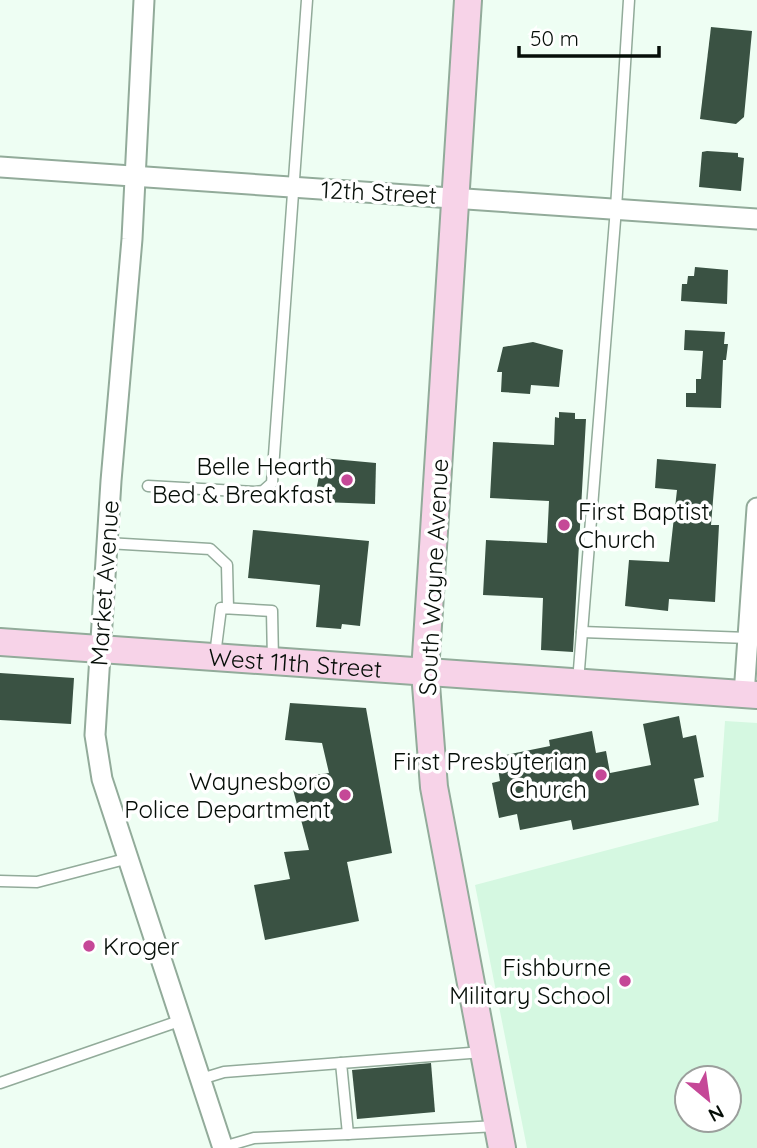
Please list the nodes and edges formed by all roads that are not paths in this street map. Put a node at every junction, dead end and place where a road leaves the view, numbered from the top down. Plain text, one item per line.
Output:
1 (144, 0) edge
2 (307, 0) edge
3 (468, 0) edge
4 (629, 0) edge
5 (0, 167) edge
6 (134, 176) junction
7 (294, 187) junction
8 (455, 197) junction
9 (616, 208) junction
10 (757, 219) edge
11 (148, 486) dead end
12 (757, 508) edge
13 (107, 543) junction
14 (754, 605) edge
15 (229, 608) junction
16 (582, 632) junction
17 (748, 638) junction
18 (0, 642) edge
19 (100, 649) junction
20 (215, 657) junction
21 (273, 662) junction
22 (425, 672) junction
23 (578, 683) junction
24 (751, 695) edge
25 (129, 858) junction
26 (0, 881) edge
27 (182, 1020) junction
28 (483, 1052) junction
29 (341, 1063) junction
30 (201, 1079) junction
31 (0, 1083) edge
32 (348, 1134) junction
33 (499, 1137) edge
34 (223, 1148) edge

1 - 6 street, Market Avenue
2 - 7 lane
3 - 8 main road, South Wayne Avenue
4 - 9 lane
5 - 6 street, 12th Street
6 - 7 street, 12th Street
6 - 13 street, Market Avenue
7 - 8 street, 12th Street
7 - 11 lane
8 - 9 street, 12th Street
8 - 22 main road, South Wayne Avenue
9 - 10 street, 12th Street
9 - 16 lane
12 - 14 street
13 - 15 lane
13 - 19 street, Market Avenue
14 - 17 street
15 - 20 lane
15 - 21 lane
16 - 17 lane
16 - 23 lane
17 - 24 street
18 - 19 main road, West 11th Street
19 - 20 main road, West 11th Street
19 - 25 street, Market Avenue
20 - 21 main road, West 11th Street
21 - 22 main road, West 11th Street
22 - 23 main road, West 11th Street
22 - 28 main road, South Wayne Avenue
23 - 24 main road, West 11th Street
25 - 26 lane
25 - 27 street, Market Avenue
27 - 30 street, Market Avenue
27 - 31 lane
28 - 29 lane
28 - 33 main road, South Wayne Avenue
29 - 30 lane
29 - 32 lane
30 - 34 street, Market Avenue
32 - 33 lane
32 - 34 lane

